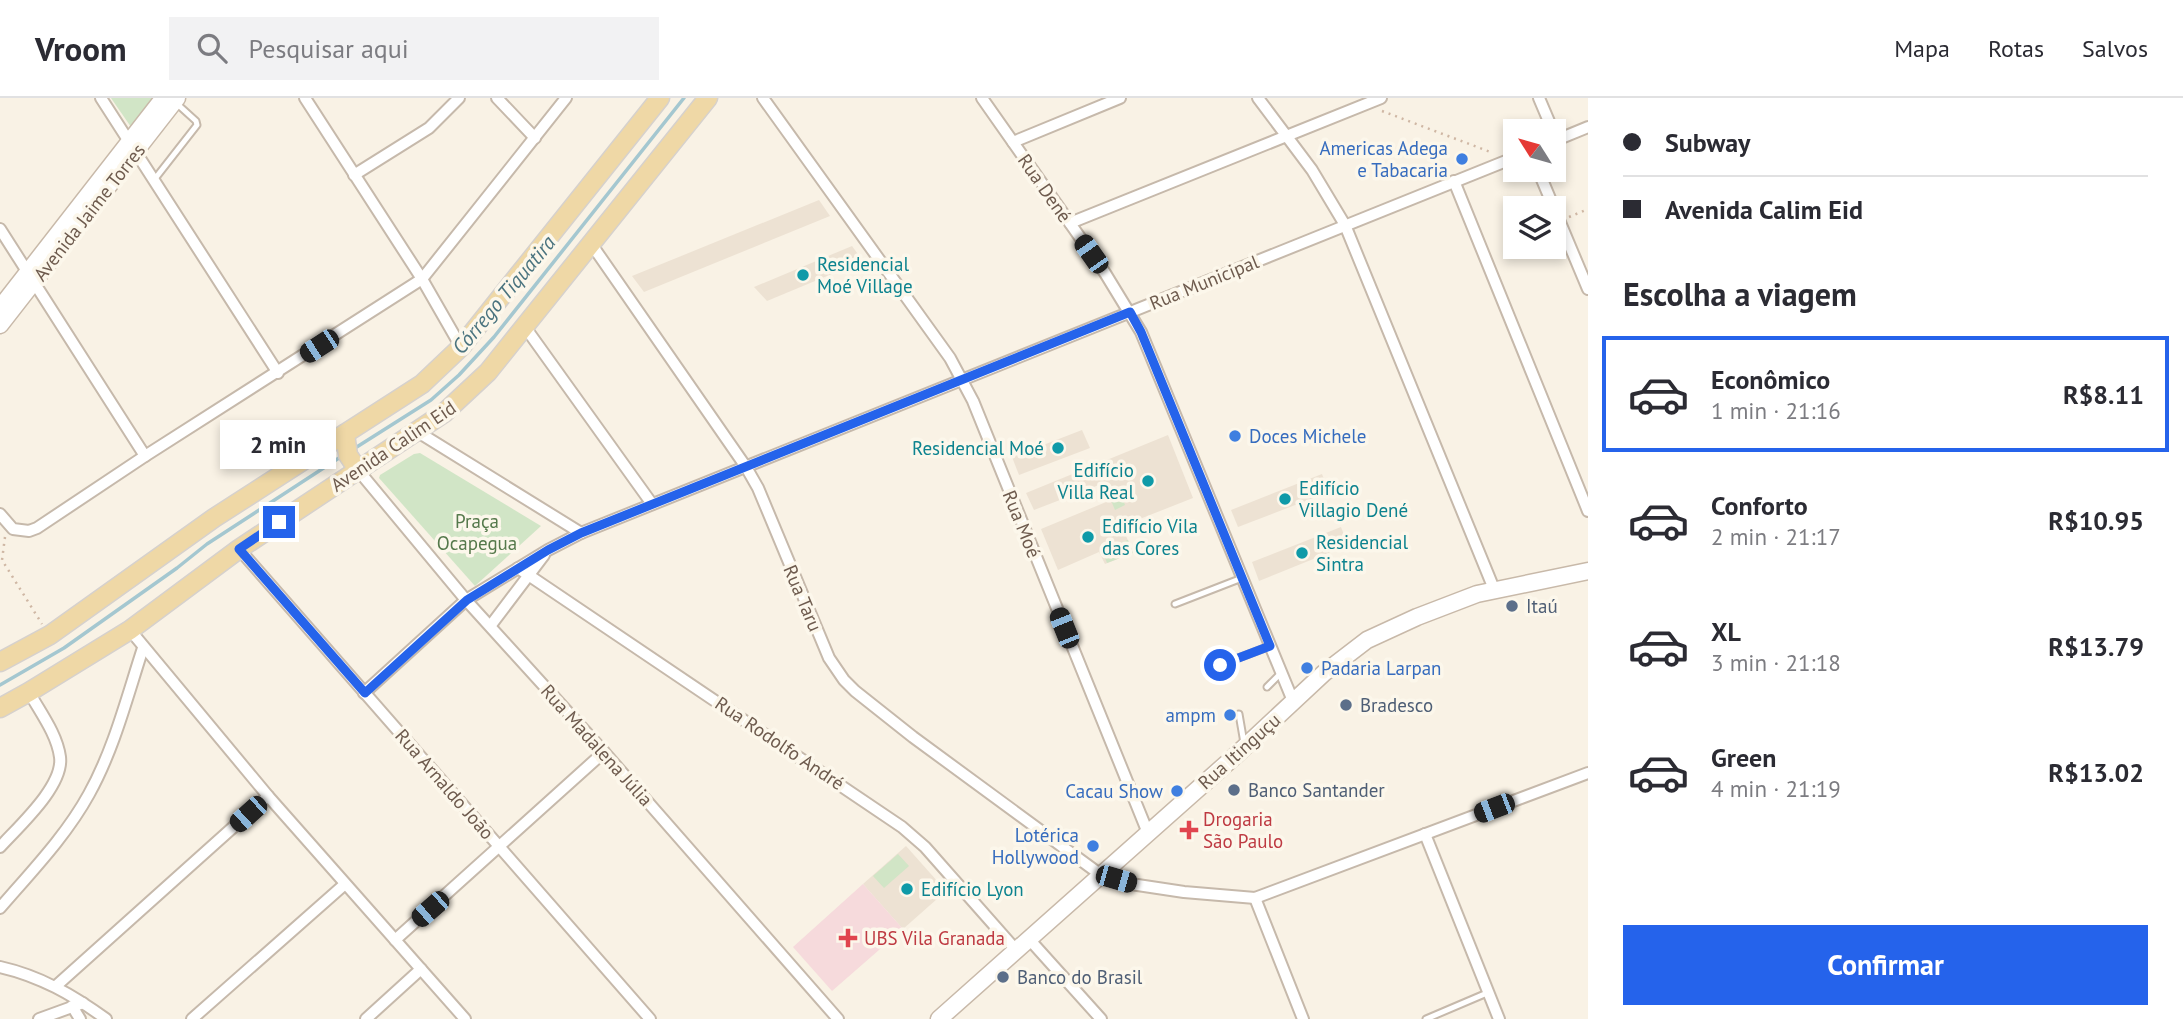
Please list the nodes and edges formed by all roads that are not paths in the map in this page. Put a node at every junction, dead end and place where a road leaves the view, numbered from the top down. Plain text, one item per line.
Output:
1 (101, 98) edge
2 (305, 98) edge
3 (459, 98) edge
4 (497, 98) edge
5 (566, 98) edge
6 (660, 98) edge
7 (708, 98) edge
8 (763, 98) edge
9 (982, 98) edge
10 (1120, 98) edge
11 (1258, 98) edge
12 (1381, 98) edge
13 (1539, 98) edge
14 (172, 99) edge
15 (1548, 119) edge
16 (1588, 127) edge
17 (1566, 133) edge
18 (1285, 136) junction
19 (535, 138) junction
20 (1013, 142) junction
21 (132, 147) junction
22 (1503, 161) edge
23 (354, 175) junction
24 (154, 180) junction
25 (1454, 181) junction
26 (1543, 182) edge
27 (1070, 223) junction
28 (1345, 225) junction
29 (0, 229) edge
30 (592, 244) junction
31 (32, 276) junction
32 (422, 279) junction
33 (1588, 289) edge
34 (0, 308) edge
35 (1130, 312) junction
36 (0, 325) edge
37 (525, 327) junction
38 (461, 346) junction
39 (278, 373) junction
40 (962, 379) junction
41 (418, 432) junction
42 (351, 453) junction
43 (145, 456) junction
44 (746, 467) junction
45 (652, 504) junction
46 (1588, 511) edge
47 (3, 519) edge
48 (581, 533) junction
49 (239, 549) junction
50 (548, 550) junction
51 (518, 568) junction
52 (1588, 571) edge
53 (529, 575) junction
54 (1241, 578) junction
55 (1494, 589) junction
56 (467, 600) junction
57 (1175, 604) dead end
58 (491, 625) junction
59 (130, 630) junction
60 (1270, 646) junction
61 (143, 648) junction
62 (0, 662) edge
63 (1220, 665) dead end
64 (1282, 673) junction
65 (1267, 687) dead end
66 (29, 692) junction
67 (365, 693) junction
68 (1293, 701) junction
69 (0, 708) edge
70 (1239, 714) dead end
71 (1245, 746) junction
72 (604, 752) junction
73 (1588, 773) edge
74 (268, 796) junction
75 (1148, 832) junction
76 (1424, 834) junction
77 (500, 847) junction
78 (0, 848) edge
79 (1101, 875) junction
80 (345, 884) junction
81 (1255, 898) junction
82 (0, 908) edge
83 (1028, 939) junction
84 (395, 940) junction
85 (1016, 950) junction
86 (0, 967) edge
87 (421, 970) junction
88 (56, 986) junction
89 (1489, 993) junction
90 (78, 1004) junction
91 (40, 1019) edge
92 (80, 1019) edge
93 (106, 1019) edge
94 (192, 1019) edge
95 (366, 1019) edge
96 (465, 1019) edge
97 (650, 1019) edge
98 (838, 1019) edge
99 (939, 1019) edge
100 (1101, 1019) edge
101 (1303, 1019) edge
102 (1426, 1019) edge
103 (1499, 1019) edge

1 - 21 street
2 - 23 street
3 - 23 street
4 - 19 street
5 - 19 street
6 - 38 main road, Avenida Calim Eid
7 - 30 main road, Avenida Calim Eid
8 - 40 street, Rua Moé
9 - 20 street, Rua Dené
10 - 20 street
11 - 18 street
12 - 18 street
13 - 15 street
14 - 21 main road, Avenida Jaime Torres
14 - 24 lane
16 - 17 street
18 - 27 street
18 - 28 street
19 - 32 street
20 - 27 street, Rua Dené
21 - 24 street
21 - 31 main road, Avenida Jaime Torres
22 - 25 street, Rua Municipal
23 - 32 street
24 - 39 street
25 - 28 street, Rua Municipal
25 - 46 street
26 - 33 street
27 - 35 street, Rua Dené
28 - 35 street, Rua Municipal
28 - 55 street
29 - 31 street
30 - 37 main road, Avenida Calim Eid
30 - 44 street, Rua Taru
31 - 34 main road, Avenida Jaime Torres
31 - 36 main road, Avenida Jaime Torres
31 - 43 street
32 - 38 street
32 - 39 street
35 - 40 street, Rua Municipal
35 - 54 street, Rua Dené
37 - 41 main road, Avenida Calim Eid
37 - 45 street
38 - 42 main road, Avenida Calim Eid
39 - 43 street
40 - 44 street, Rua Municipal
40 - 75 street, Rua Moé
41 - 42 main road, Avenida Calim Eid
41 - 48 street
42 - 49 main road, Avenida Calim Eid
42 - 56 street, Rua Madalena Júlia
42 - 62 main road, Avenida Calim Eid
43 - 47 street
44 - 45 street, Rua Municipal
44 - 79 street, Rua Taru
45 - 48 street, Rua Municipal
48 - 50 street
49 - 59 main road, Avenida Calim Eid
49 - 67 street, Rua Arnaldo João
50 - 51 street
50 - 53 street
51 - 53 street, Rua Rodolfo André
51 - 56 street
52 - 55 main road, Rua Itinguçu
53 - 58 street
53 - 85 street, Rua Rodolfo André
54 - 57 lane
54 - 60 street, Rua Dené
55 - 68 main road, Rua Itinguçu
56 - 58 street, Rua Madalena Júlia
56 - 67 street
58 - 72 street, Rua Madalena Júlia
59 - 61 street
59 - 66 main road, Avenida Calim Eid
60 - 63 lane
60 - 64 street, Rua Dené
61 - 74 street
61 - 82 street
64 - 65 lane
64 - 68 street, Rua Dené
66 - 69 main road, Avenida Calim Eid
66 - 78 street
67 - 77 street, Rua Arnaldo João
68 - 71 main road, Rua Itinguçu
70 - 71 lane
71 - 75 main road, Rua Itinguçu
72 - 77 street
72 - 98 street, Rua Madalena Júlia
73 - 76 street
74 - 80 street
74 - 88 street
75 - 79 main road, Rua Itinguçu
76 - 81 street
76 - 89 street
77 - 84 street
77 - 97 street, Rua Arnaldo João
79 - 81 street
79 - 83 main road, Rua Itinguçu
80 - 84 street
80 - 94 street
81 - 101 street
83 - 85 main road, Rua Itinguçu
83 - 100 street
84 - 87 street
85 - 99 main road, Rua Itinguçu
86 - 88 street
87 - 95 street
87 - 96 street
88 - 90 street
89 - 102 lane
89 - 103 street
90 - 91 street
90 - 92 street
90 - 93 street

